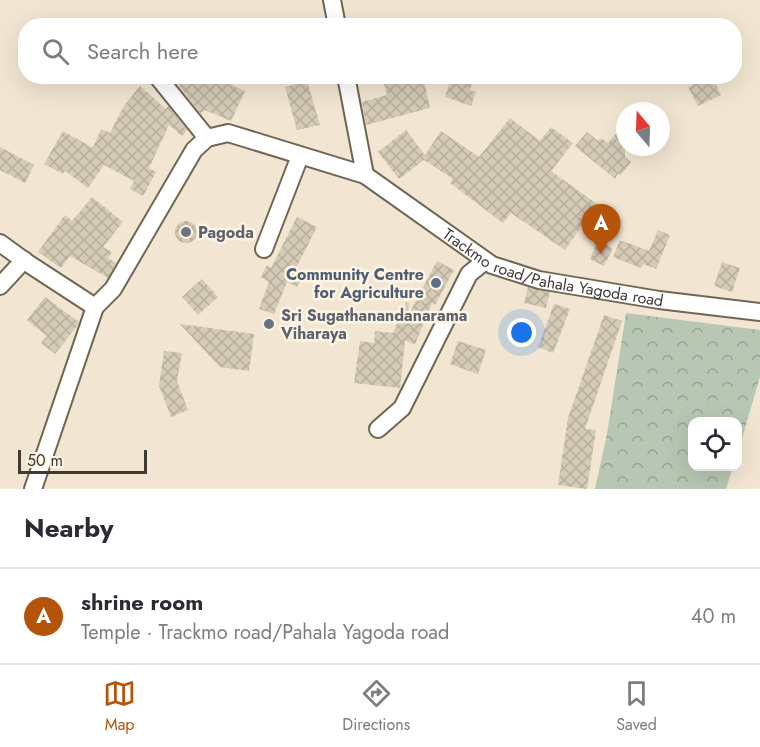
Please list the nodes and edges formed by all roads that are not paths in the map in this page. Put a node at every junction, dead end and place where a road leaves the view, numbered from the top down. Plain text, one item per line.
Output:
1 (332, 0) edge
2 (335, 18) edge
3 (163, 84) edge
4 (348, 84) edge
5 (207, 138) junction
6 (300, 156) junction
7 (365, 175) junction
8 (0, 243) edge
9 (264, 249) dead end
10 (24, 260) junction
11 (485, 261) junction
12 (0, 286) edge
13 (95, 307) junction
14 (760, 312) edge
15 (378, 429) dead end
16 (33, 489) edge

1 - 2 street
3 - 5 street
4 - 7 street
5 - 6 street, Trackmo road/Pahala Yagoda road
5 - 13 street
6 - 7 street, Trackmo road/Pahala Yagoda road
6 - 9 street
7 - 11 street, Trackmo road/Pahala Yagoda road
8 - 10 street
10 - 12 street
10 - 13 street
11 - 14 street, Trackmo road/Pahala Yagoda road
11 - 15 street
13 - 16 street

